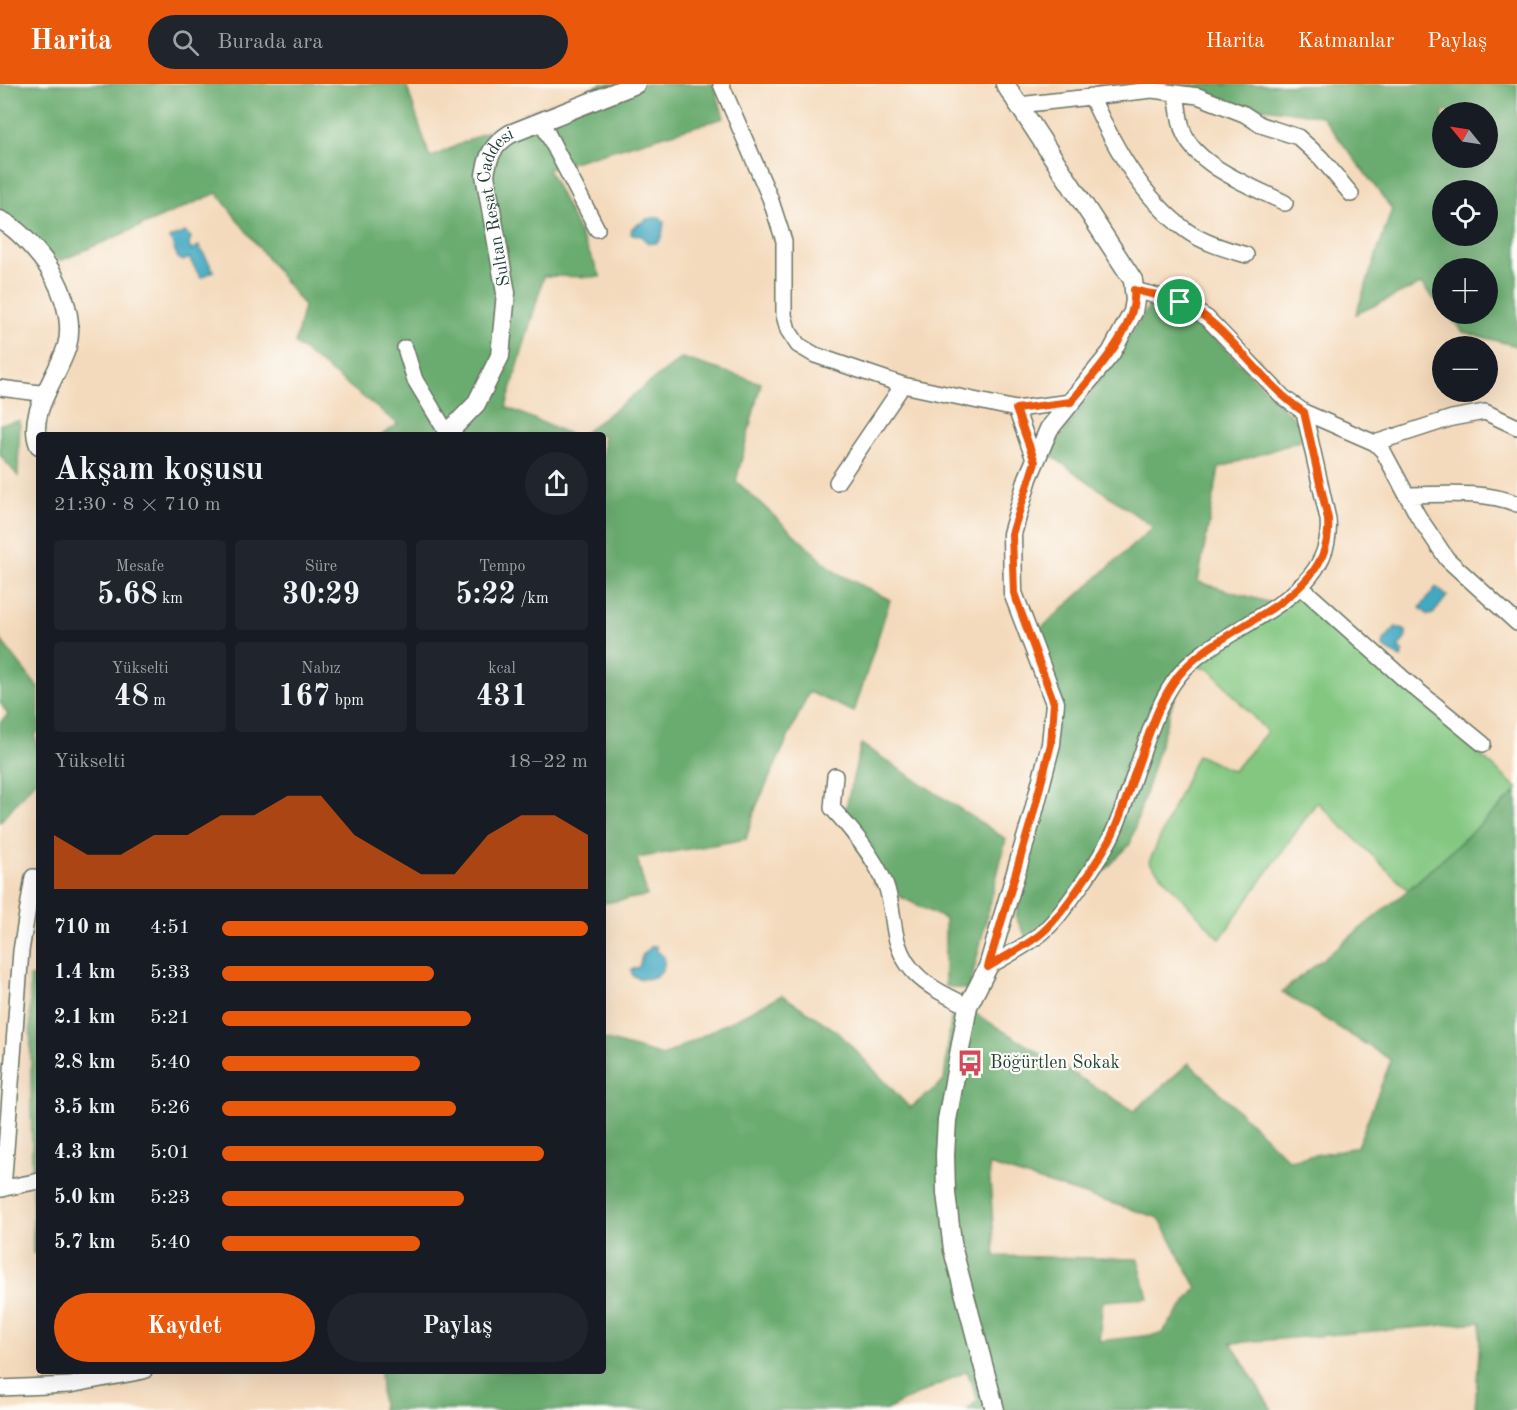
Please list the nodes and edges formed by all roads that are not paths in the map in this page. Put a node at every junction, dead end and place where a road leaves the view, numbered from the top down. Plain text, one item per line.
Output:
1 (636, 84) edge
2 (721, 84) edge
3 (1005, 84) edge
4 (1176, 93) junction
5 (1091, 96) junction
6 (1019, 105) junction
7 (541, 121) junction
8 (1351, 194) dead end
9 (1285, 203) dead end
10 (0, 220) edge
11 (597, 229) dead end
12 (1246, 255) dead end
13 (1134, 290) junction
14 (405, 348) dead end
15 (903, 385) junction
16 (0, 388) edge
17 (47, 394) junction
18 (1071, 402) junction
19 (1016, 409) junction
20 (1304, 412) junction
21 (1517, 427) edge
22 (445, 432) edge
23 (448, 432) edge
24 (36, 438) edge
25 (1375, 442) junction
26 (1035, 462) junction
27 (837, 482) dead end
28 (1406, 495) junction
29 (1517, 504) edge
30 (1300, 586) junction
31 (1517, 623) edge
32 (1483, 744) dead end
33 (834, 776) dead end
34 (33, 877) dead end
35 (988, 967) junction
36 (968, 1006) junction
37 (36, 1182) edge
38 (1, 1189) edge
39 (128, 1374) edge
40 (0, 1388) edge
41 (994, 1410) edge

1 - 7 street, Sultan Reşat Caddesi
2 - 15 street
3 - 6 street
4 - 5 street
4 - 8 street
4 - 9 street
5 - 6 street
5 - 12 street
6 - 13 street
7 - 11 street
7 - 23 street, Sultan Reşat Caddesi
10 - 17 street
13 - 18 street
13 - 20 street
14 - 22 street
15 - 19 street
15 - 27 street
16 - 17 street
17 - 24 street
18 - 19 street
18 - 26 street
19 - 26 street
20 - 25 street
20 - 30 street
21 - 25 street
25 - 28 street
26 - 35 street
28 - 29 street
28 - 31 street
30 - 32 street
30 - 35 street
33 - 36 street
34 - 38 street
35 - 36 street
36 - 41 street
37 - 38 street
39 - 40 street

